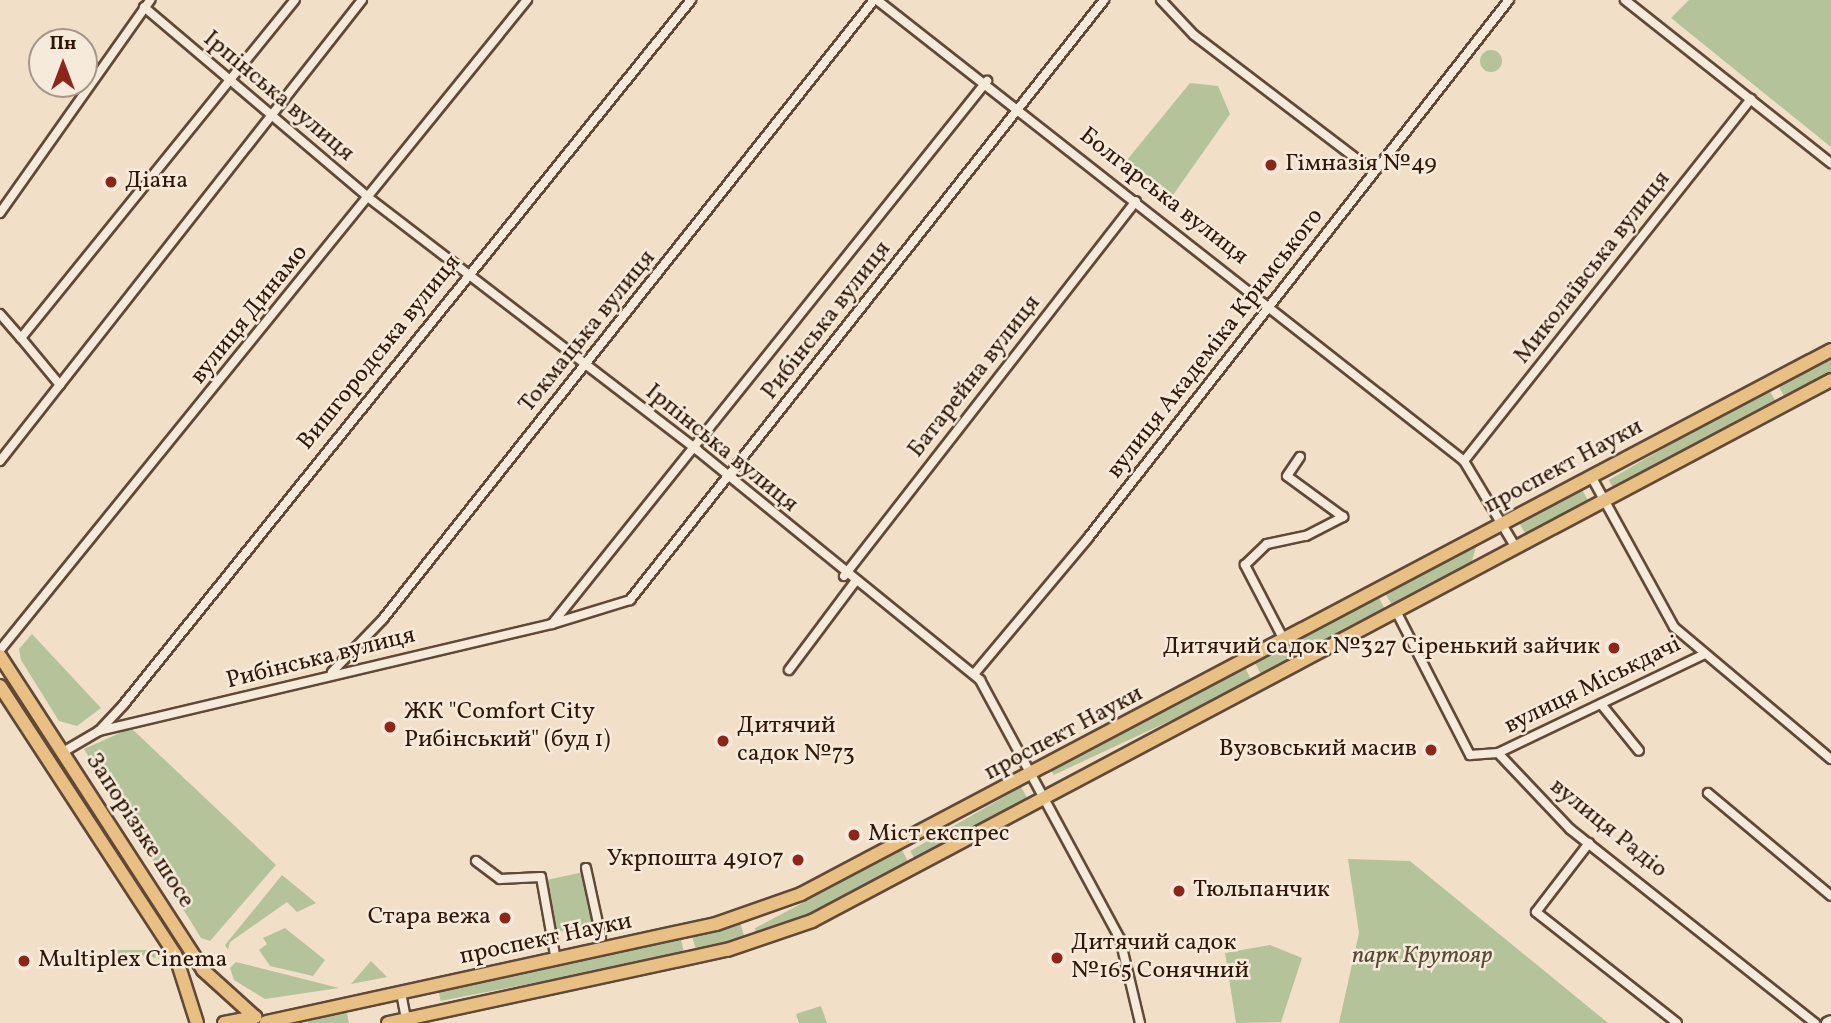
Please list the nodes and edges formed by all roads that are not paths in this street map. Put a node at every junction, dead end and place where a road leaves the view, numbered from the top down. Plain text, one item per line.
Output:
1 (295, 0) edge
2 (362, 0) edge
3 (527, 0) edge
4 (691, 0) edge
5 (876, 0) edge
6 (1104, 0) edge
7 (1161, 0) edge
8 (1508, 0) edge
9 (1625, 0) edge
10 (147, 3) edge
11 (228, 80) junction
12 (987, 81) junction
13 (1751, 99) junction
14 (1018, 108) junction
15 (270, 116) junction
16 (1831, 163) edge
17 (1374, 173) junction
18 (369, 198) junction
19 (1136, 201) junction
20 (0, 213) edge
21 (468, 276) junction
22 (1269, 305) junction
23 (0, 314) edge
24 (21, 338) junction
25 (1831, 350) edge
26 (585, 367) junction
27 (1831, 380) edge
28 (60, 385) junction
29 (697, 450) junction
30 (1300, 457) dead end
31 (0, 461) edge
32 (1465, 461) junction
33 (1591, 476) junction
34 (731, 477) junction
35 (1604, 501) junction
36 (1502, 524) junction
37 (1516, 548) junction
38 (844, 576) junction
39 (854, 583) junction
40 (1396, 611) junction
41 (552, 624) junction
42 (1284, 640) junction
43 (0, 650) edge
44 (1705, 654) junction
45 (0, 656) edge
46 (789, 670) dead end
47 (974, 674) junction
48 (321, 678) junction
49 (0, 686) edge
50 (1601, 704) junction
51 (99, 731) junction
52 (1639, 751) dead end
53 (63, 752) junction
54 (1498, 753) junction
55 (1831, 759) edge
56 (1034, 774) junction
57 (1708, 793) dead end
58 (1046, 798) junction
59 (1589, 843) junction
60 (476, 861) dead end
61 (586, 868) dead end
62 (1831, 896) edge
63 (601, 937) dead end
64 (556, 960) junction
65 (401, 993) junction
66 (406, 1018) junction
67 (263, 1021) edge
68 (197, 1023) edge
69 (225, 1023) edge
70 (388, 1023) edge
71 (1140, 1023) edge
72 (1677, 1023) edge
73 (1815, 1023) edge

1 - 11 street
2 - 15 street
3 - 18 street, вулиця Динамо
4 - 21 street, Вишгородська вулиця
5 - 12 street, Болгарська вулиця
5 - 26 street, Токмацька вулиця
6 - 14 street, Рибінська вулиця
7 - 17 street
8 - 17 street, вулиця Академіка Кримського
9 - 13 street
10 - 11 street, Ірпінська вулиця
10 - 20 street
11 - 15 street, Ірпінська вулиця
11 - 24 street
12 - 14 street, Болгарська вулиця
12 - 29 street, Рибінська вулиця
13 - 16 street
13 - 32 street, Миколаївська вулиця
14 - 19 street, Болгарська вулиця
14 - 34 street, Рибінська вулиця
15 - 18 street, Ірпінська вулиця
15 - 28 street
17 - 22 street, вулиця Академіка Кримського
18 - 21 street, Ірпінська вулиця
18 - 43 street, вулиця Динамо
19 - 22 street, Болгарська вулиця
19 - 38 street, Батарейна вулиця
21 - 26 street, Ірпінська вулиця
21 - 51 street, Вишгородська вулиця
22 - 32 street, Болгарська вулиця
22 - 47 street, вулиця Академіка Кримського
23 - 24 street
24 - 28 street
25 - 33 main road, проспект Науки
26 - 29 street, Ірпінська вулиця
26 - 48 street, Токмацька вулиця
27 - 35 main road, проспект Науки
28 - 31 street
29 - 34 street, Ірпінська вулиця
29 - 41 street, Рибінська вулиця
30 - 42 street
32 - 36 street, Болгарська вулиця
33 - 35 street
33 - 36 main road, проспект Науки
34 - 38 street, Ірпінська вулиця
34 - 41 street, Рибінська вулиця
35 - 37 main road, проспект Науки
35 - 44 street
36 - 37 street, Болгарська вулиця
36 - 42 main road, проспект Науки
37 - 40 main road, проспект Науки
38 - 39 street, Ірпінська вулиця
39 - 46 street
39 - 47 street, Ірпінська вулиця
40 - 54 street
40 - 58 main road, проспект Науки
41 - 48 street, Рибінська вулиця
42 - 56 main road, проспект Науки
44 - 50 street, вулиця Міськдачі
44 - 55 street
45 - 53 main road, Запорізьке шосе
47 - 56 street, Ірпінська вулиця
48 - 51 street, Рибінська вулиця
49 - 68 main road, Запорізьке шосе
50 - 52 street
50 - 54 street, вулиця Міськдачі
51 - 53 street
53 - 67 main road, Запорізьке шосе
54 - 59 street, вулиця Радіо
56 - 58 street, Ірпінська вулиця
56 - 64 main road, проспект Науки
57 - 62 street
58 - 66 main road, проспект Науки
58 - 71 street, Ірпінська вулиця
59 - 72 street
59 - 73 street, вулиця Радіо
60 - 64 street
61 - 63 street
64 - 65 main road, проспект Науки
65 - 66 street
65 - 67 main road, проспект Науки
66 - 70 main road, проспект Науки
67 - 69 main road, проспект Науки

